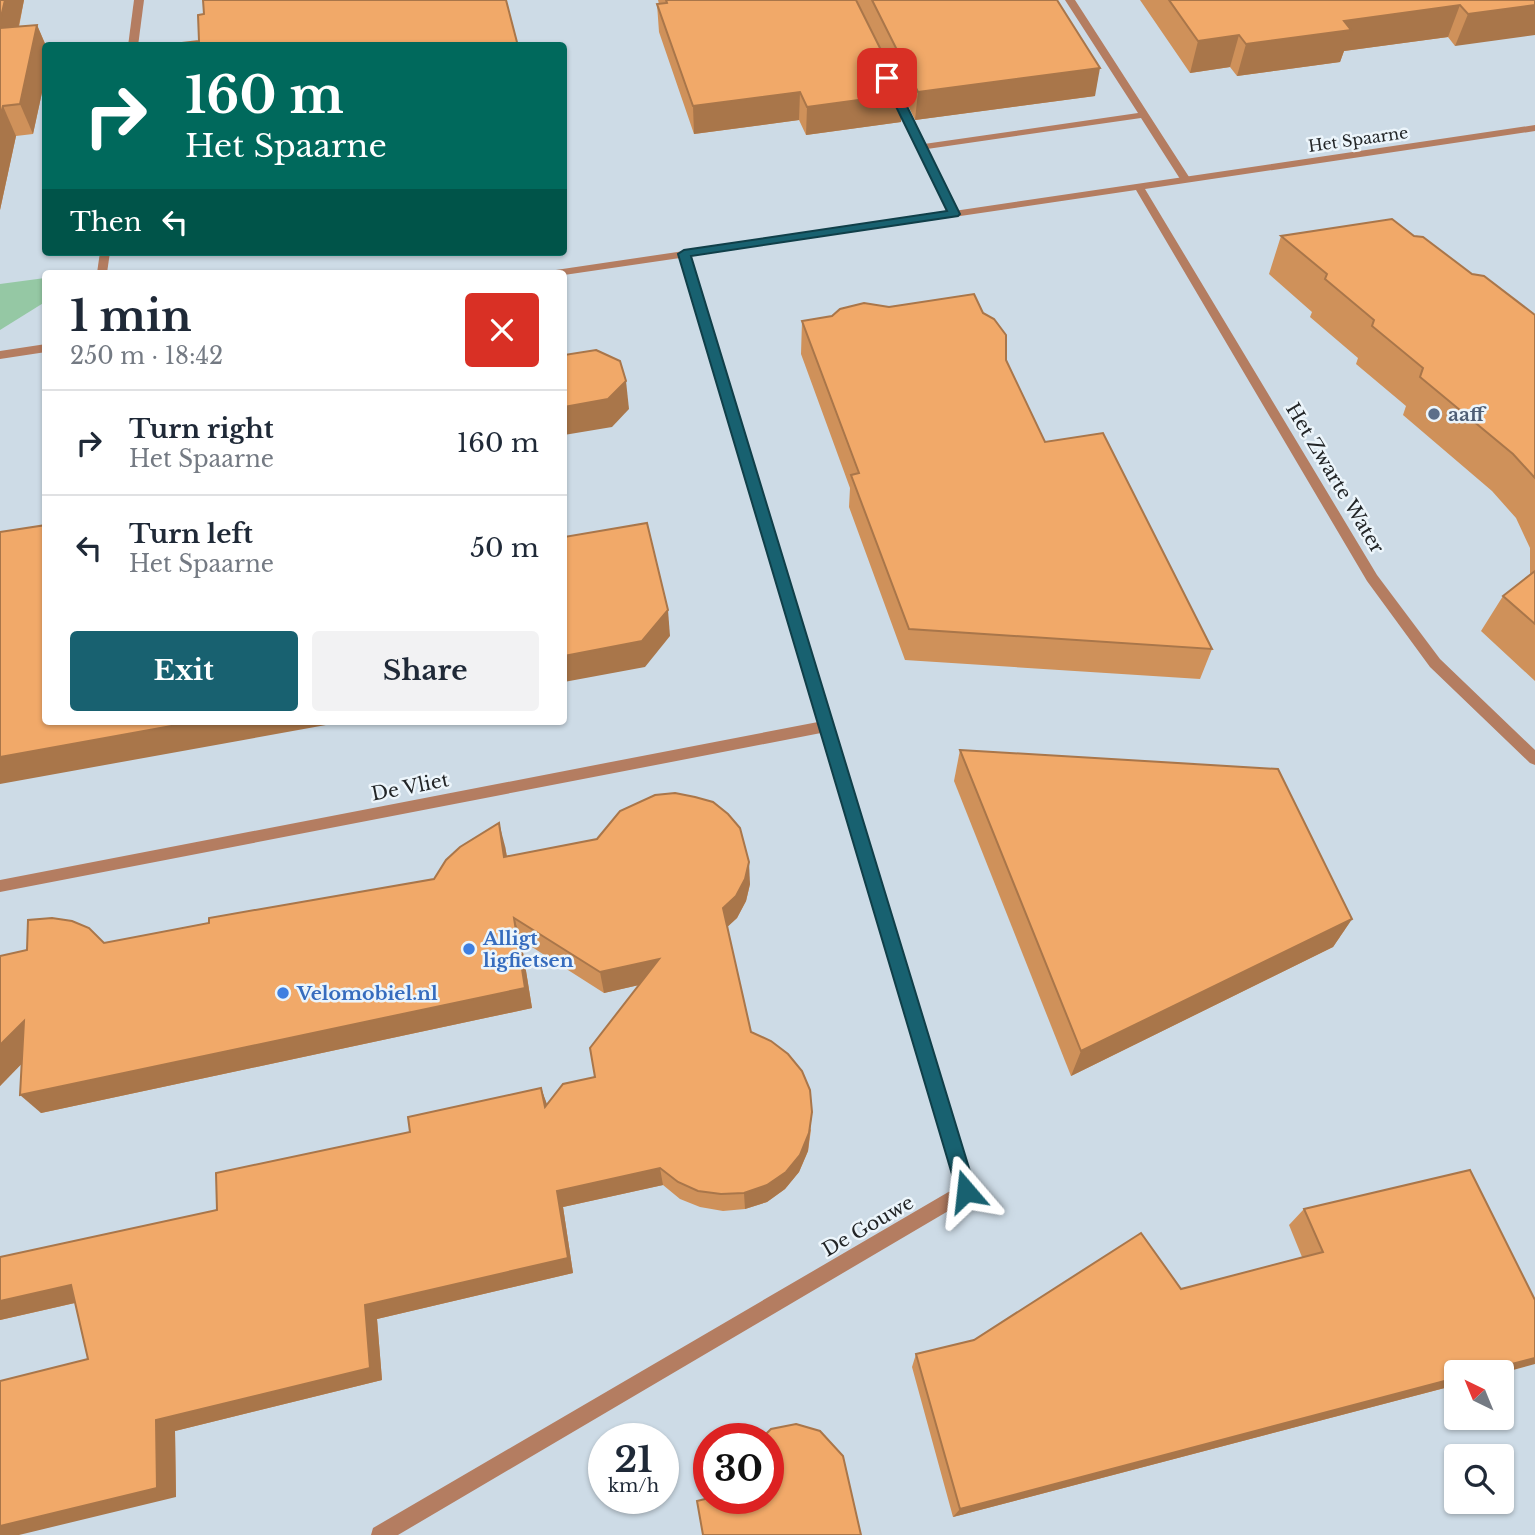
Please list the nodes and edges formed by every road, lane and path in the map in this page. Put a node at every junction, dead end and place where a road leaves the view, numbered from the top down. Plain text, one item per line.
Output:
1 (139, 0) edge
2 (1070, 0) edge
3 (134, 42) edge
4 (887, 78) edge
5 (1144, 115) junction
6 (1535, 128) edge
7 (921, 147) junction
8 (1186, 180) junction
9 (1139, 187) junction
10 (954, 214) junction
11 (684, 254) junction
12 (567, 271) edge
13 (42, 349) edge
14 (0, 355) edge
15 (826, 726) junction
16 (1535, 759) edge
17 (0, 886) edge
18 (380, 1535) edge

1 - 3 street
2 - 5 street
4 - 7 street
5 - 7 street
5 - 8 street
6 - 8 street, Het Spaarne
7 - 10 street
8 - 9 street, Het Spaarne
9 - 10 street, Het Spaarne
9 - 16 street, Het Zwarte Water
10 - 11 street, Het Spaarne
11 - 12 street, Het Spaarne
11 - 15 street, De Gouwe
13 - 14 street
15 - 17 street, De Vliet
15 - 18 street, De Gouwe

